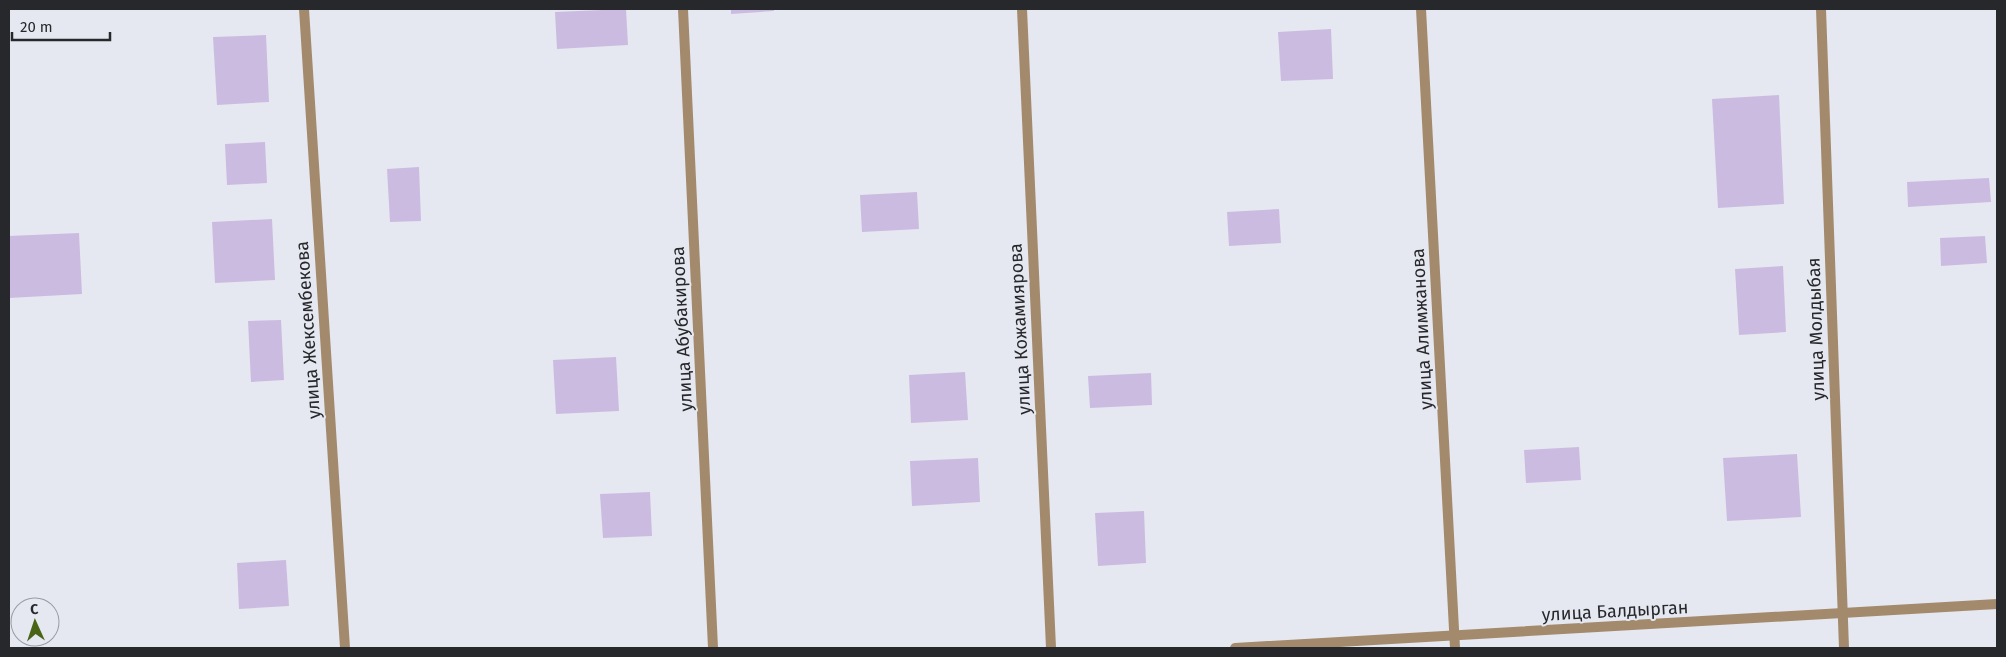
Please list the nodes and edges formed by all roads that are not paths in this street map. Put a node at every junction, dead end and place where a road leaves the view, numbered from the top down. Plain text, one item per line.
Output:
1 (304, 9) edge
2 (683, 9) edge
3 (1022, 9) edge
4 (1421, 9) edge
5 (1821, 9) edge
6 (1997, 604) edge
7 (1843, 613) junction
8 (1454, 637) junction
9 (345, 648) edge
10 (713, 648) edge
11 (1051, 648) edge
12 (1235, 648) edge
13 (1455, 648) edge
14 (1844, 648) edge

1 - 9 street, улица Жексембекова
2 - 10 street, улица Абубакирова
3 - 11 street, улица Кожамиярова
4 - 8 street, улица Алимжанова
5 - 7 street, улица Молдыбая
6 - 7 street, улица Балдырган
7 - 8 street, улица Балдырган
7 - 14 street, улица Молдыбая
8 - 12 street, улица Балдырган
8 - 13 street, улица Алимжанова

